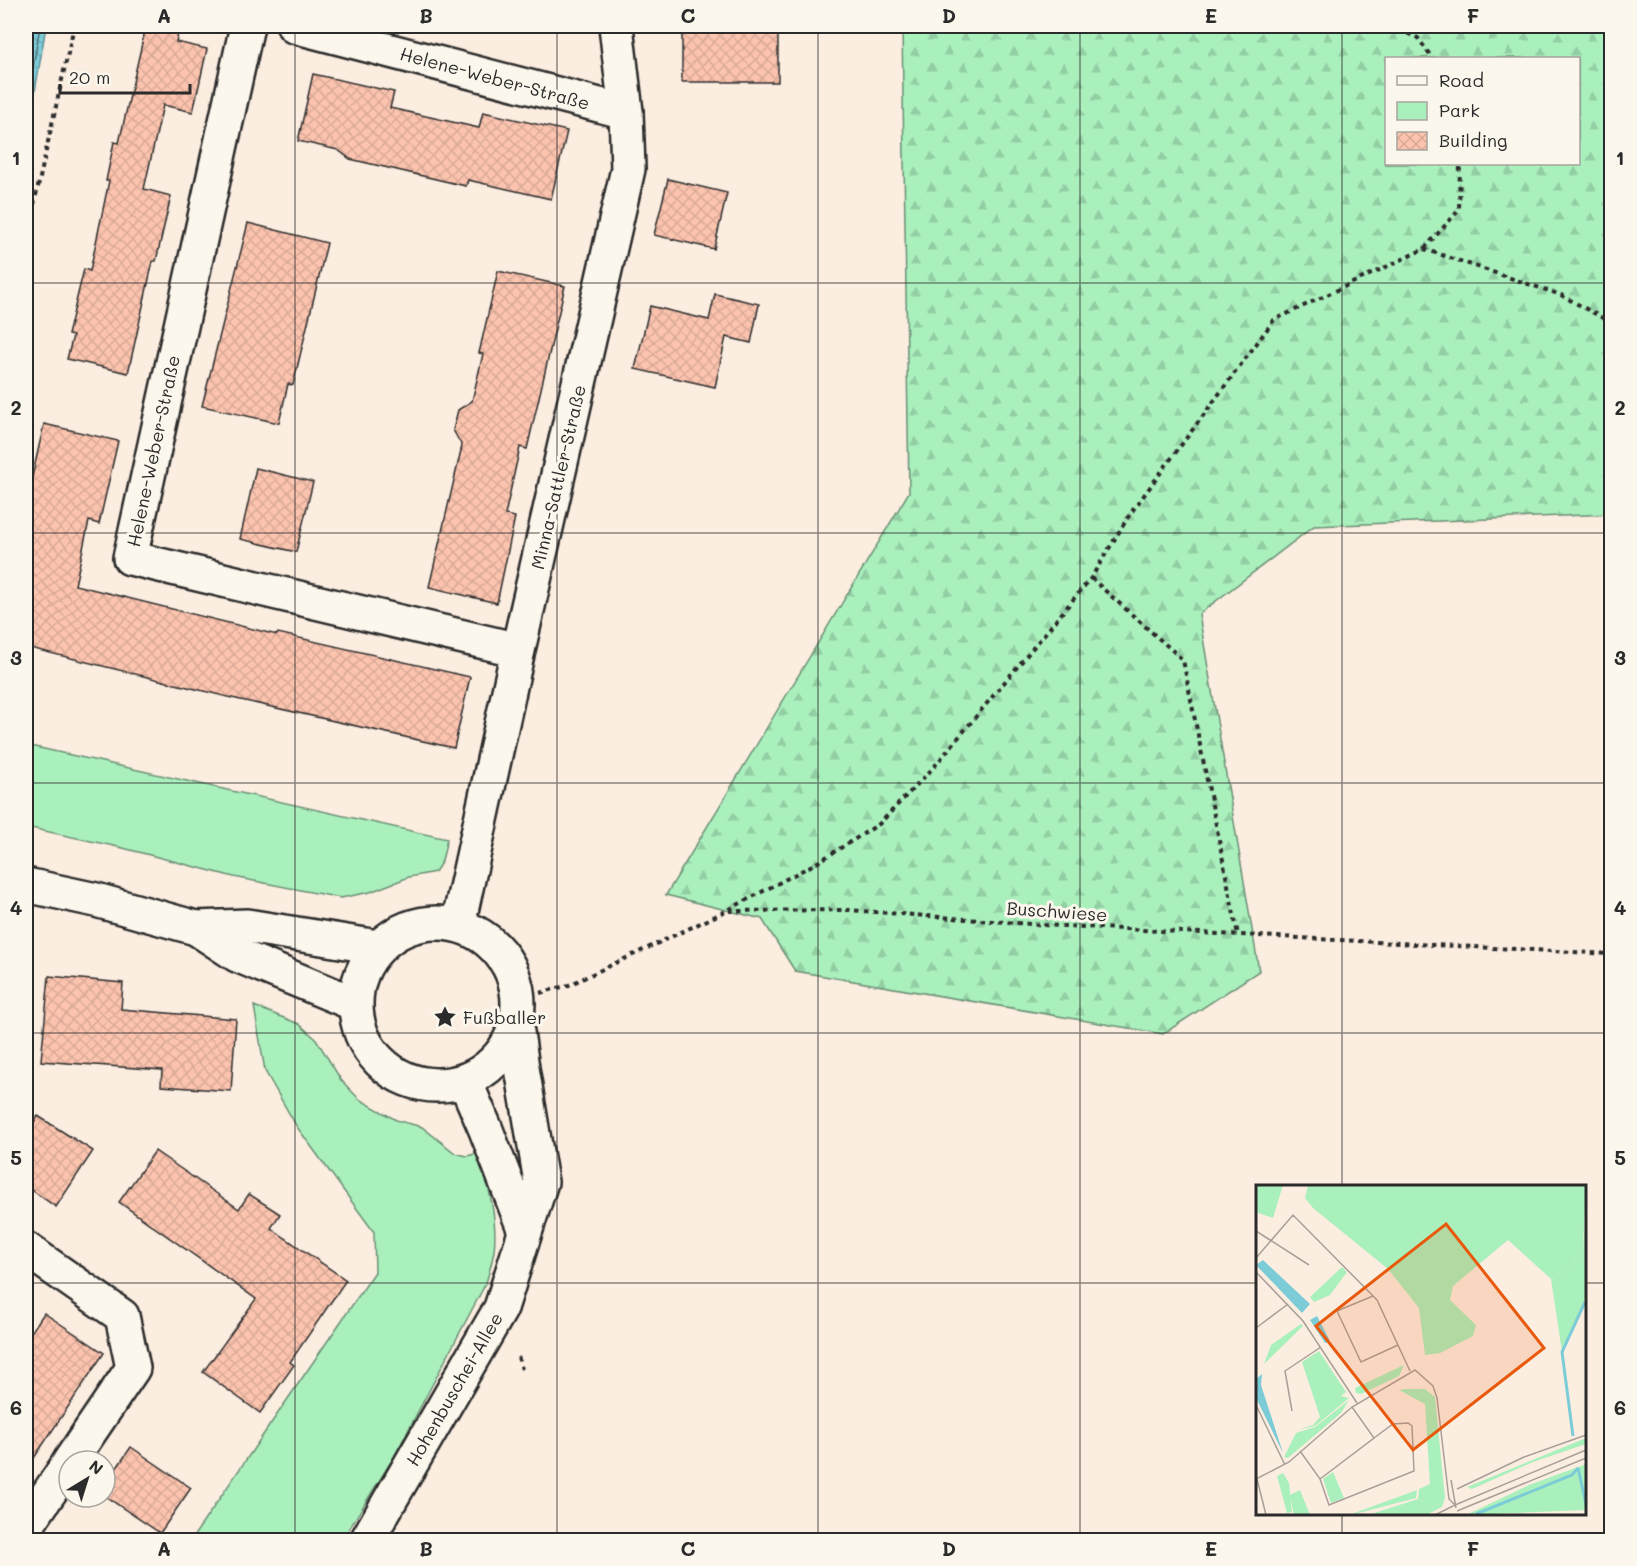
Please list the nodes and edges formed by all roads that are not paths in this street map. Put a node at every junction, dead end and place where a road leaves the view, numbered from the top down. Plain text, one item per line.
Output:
1 (247, 26) edge
2 (294, 26) edge
3 (616, 26) edge
4 (626, 112) junction
5 (518, 650) junction
6 (26, 885) edge
7 (458, 925) junction
8 (196, 927) junction
9 (378, 946) junction
10 (355, 1004) junction
11 (518, 1012) junction
12 (465, 1081) junction
13 (525, 1231) junction
14 (26, 1249) edge
15 (79, 1449) edge
16 (57, 1481) edge
17 (26, 1527) edge
18 (367, 1540) edge

1 - 5 street, Helene-Weber-Straße
2 - 4 street, Helene-Weber-Straße
3 - 4 street, Minna-Sattler-Straße
4 - 5 street, Minna-Sattler-Straße
5 - 7 street, Minna-Sattler-Straße
6 - 8 street
7 - 9 street
7 - 11 street
8 - 9 street
8 - 10 street
9 - 10 street
10 - 12 street
11 - 12 street
11 - 13 street, Hohenbuschei-Allee
12 - 13 street
13 - 18 street, Hohenbuschei-Allee
14 - 15 street
16 - 17 street

